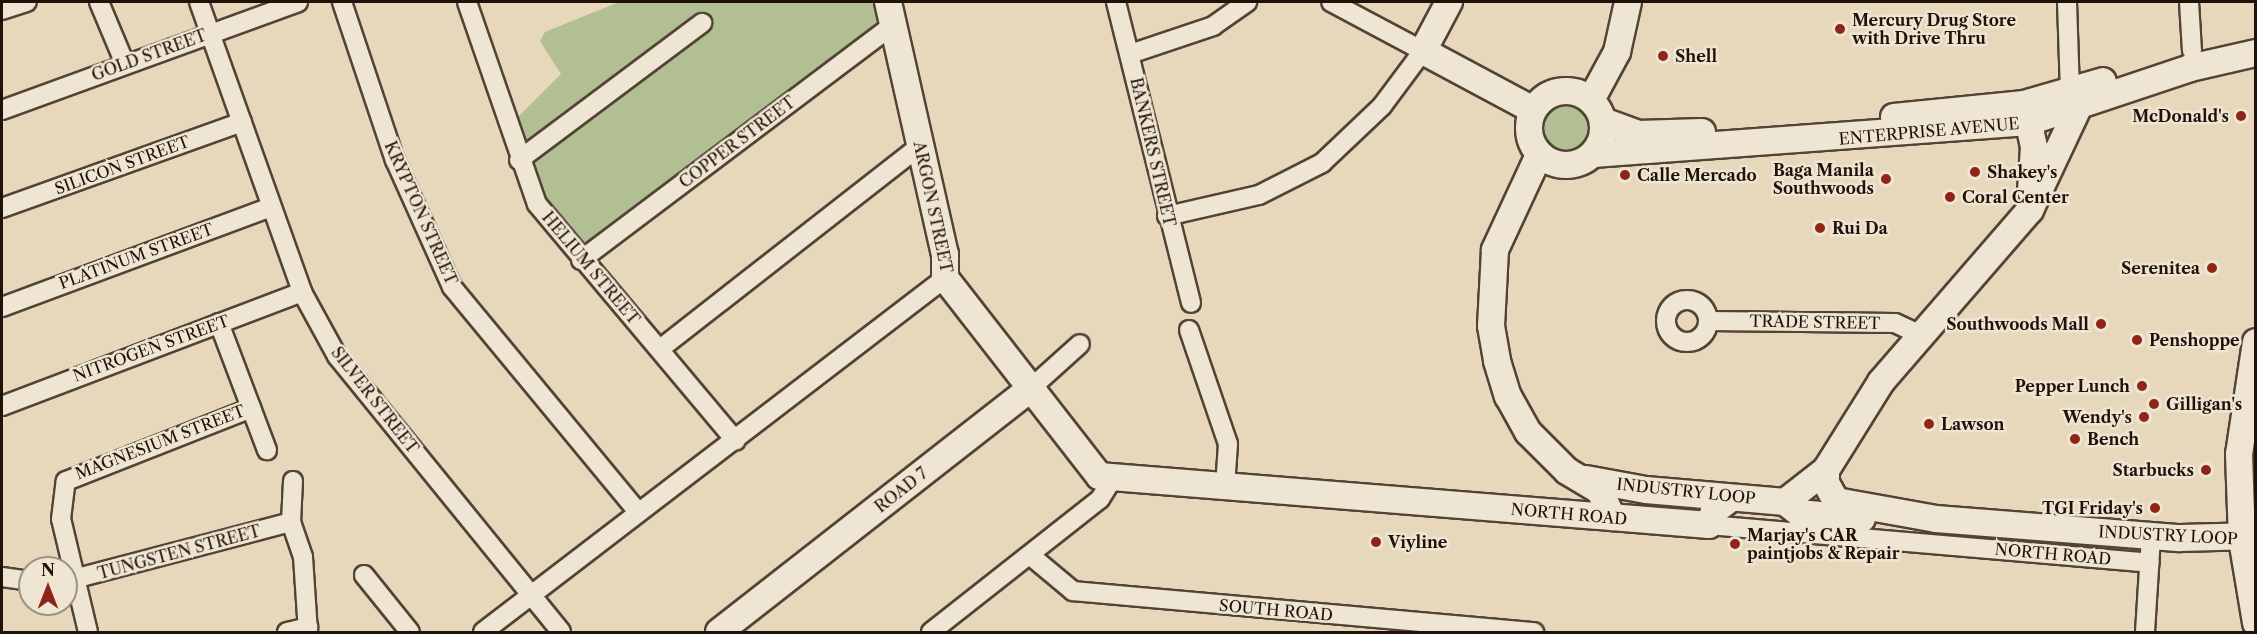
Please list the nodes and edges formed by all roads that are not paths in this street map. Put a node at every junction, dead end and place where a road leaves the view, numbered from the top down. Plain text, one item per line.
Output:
1 (27, 2) edge
2 (99, 2) edge
3 (199, 2) edge
4 (298, 2) edge
5 (342, 2) edge
6 (467, 2) edge
7 (1116, 2) edge
8 (1247, 2) edge
9 (1331, 2) edge
10 (1449, 2) edge
11 (1628, 2) edge
12 (2067, 2) edge
13 (2189, 2) edge
14 (2, 10) edge
15 (891, 13) edge
16 (702, 23) dead end
17 (210, 33) junction
18 (2256, 36) edge
19 (1423, 51) junction
20 (2192, 51) junction
21 (2256, 53) edge
22 (1130, 54) junction
23 (125, 64) junction
24 (2074, 100) junction
25 (2, 110) edge
26 (1533, 110) junction
27 (1597, 111) junction
28 (2026, 113) junction
29 (242, 122) junction
30 (920, 146) junction
31 (1593, 154) junction
32 (1539, 155) junction
33 (519, 160) junction
34 (2, 207) edge
35 (271, 207) junction
36 (1167, 216) junction
37 (2024, 218) junction
38 (581, 260) junction
39 (945, 278) junction
40 (302, 292) junction
41 (1191, 303) dead end
42 (2, 307) edge
43 (1708, 321) dead end
44 (219, 323) junction
45 (1189, 330) dead end
46 (1920, 334) junction
47 (2256, 342) edge
48 (1080, 344) dead end
49 (660, 349) junction
50 (1030, 389) junction
51 (2, 406) edge
52 (251, 408) junction
53 (736, 441) junction
54 (267, 450) dead end
55 (1826, 470) junction
56 (1578, 477) junction
57 (1112, 480) junction
58 (293, 481) dead end
59 (1225, 487) junction
60 (1731, 498) junction
61 (1785, 502) junction
62 (637, 511) junction
63 (1612, 517) junction
64 (1936, 519) junction
65 (291, 522) junction
66 (1709, 525) junction
67 (2151, 536) junction
68 (2249, 538) edge
69 (67, 556) edge
70 (1031, 556) junction
71 (2149, 563) junction
72 (364, 575) dead end
73 (2, 577) edge
74 (78, 578) edge
75 (18, 579) edge
76 (529, 596) junction
77 (78, 602) edge
78 (2256, 623) edge
79 (308, 630) edge
80 (88, 633) edge
81 (287, 633) edge
82 (410, 633) edge
83 (483, 633) edge
84 (561, 633) edge
85 (719, 633) edge
86 (931, 633) edge
87 (1534, 633) edge
88 (2145, 633) edge

1 - 14 street
2 - 23 street
3 - 17 street
4 - 17 street, GOLD STREET
5 - 62 street, KRYPTON STREET
6 - 33 street, HELIUM STREET
7 - 22 street, BANKERS STREET
8 - 22 street
9 - 19 street
10 - 19 street
11 - 27 street
12 - 24 street
13 - 20 street
15 - 30 street, ARGON STREET
15 - 38 street, COPPER STREET
16 - 33 street
17 - 23 street, GOLD STREET
17 - 29 street, SILVER STREET
18 - 20 street, ENTERPRISE AVENUE
19 - 26 street
19 - 36 street
20 - 24 street, ENTERPRISE AVENUE
21 - 24 street, ENTERPRISE AVENUE
22 - 36 street, BANKERS STREET
23 - 25 street, GOLD STREET
24 - 28 street, ENTERPRISE AVENUE
24 - 37 street
26 - 27 street
26 - 32 street
27 - 28 street, ENTERPRISE AVENUE
27 - 31 street
28 - 31 street, ENTERPRISE AVENUE
28 - 37 street
29 - 34 street, SILICON STREET
29 - 35 street, SILVER STREET
30 - 39 street, ARGON STREET
30 - 49 street
31 - 32 street
32 - 56 street
33 - 38 street, HELIUM STREET
35 - 40 street, SILVER STREET
35 - 42 street, PLATINUM STREET
36 - 41 street, BANKERS STREET
37 - 46 street
38 - 49 street, HELIUM STREET
39 - 50 street, ARGON STREET
39 - 53 street
40 - 44 street, NITROGEN STREET
40 - 76 street, SILVER STREET
43 - 46 street, TRADE STREET
44 - 51 street, NITROGEN STREET
44 - 52 street, MAGNESIUM STREET
45 - 59 street
46 - 55 street
47 - 68 street
48 - 50 street, ROAD 7
49 - 53 street, HELIUM STREET
50 - 57 street, NORTH ROAD
50 - 85 street, ROAD 7
52 - 54 street
52 - 69 street, MAGNESIUM STREET
53 - 62 street
55 - 61 street
55 - 64 street, INDUSTRY LOOP
56 - 60 street, INDUSTRY LOOP
56 - 63 street
57 - 59 street, NORTH ROAD
57 - 70 street
58 - 65 street
59 - 63 street, NORTH ROAD
60 - 61 street, INDUSTRY LOOP
60 - 66 street
61 - 64 street, INDUSTRY LOOP
62 - 76 street
63 - 66 street, NORTH ROAD
64 - 67 street, INDUSTRY LOOP
65 - 74 street, TUNGSTEN STREET
65 - 79 street
66 - 71 street, NORTH ROAD
67 - 68 street, INDUSTRY LOOP
67 - 71 street
68 - 78 street
70 - 86 street
70 - 87 street, SOUTH ROAD
71 - 88 street
72 - 82 street
73 - 75 street
76 - 83 street
76 - 84 street, SILVER STREET
77 - 80 street, MAGNESIUM STREET
79 - 81 street

